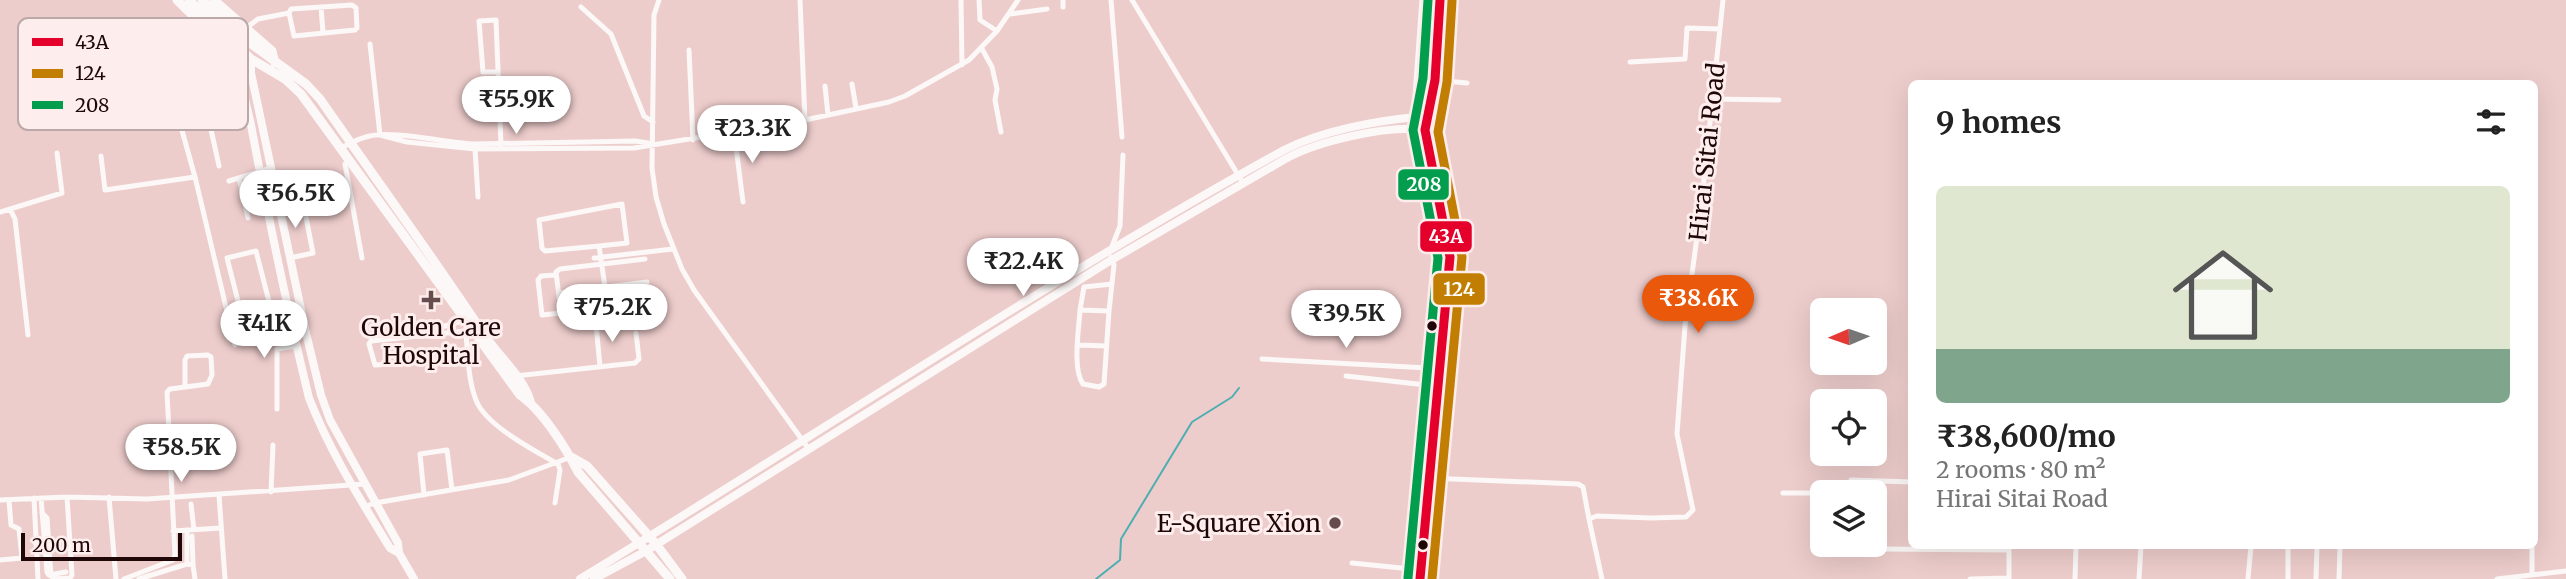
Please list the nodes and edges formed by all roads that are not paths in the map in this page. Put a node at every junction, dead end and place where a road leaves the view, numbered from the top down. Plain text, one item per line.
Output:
1 (177, 0) edge
2 (189, 0) edge
3 (202, 0) edge
4 (214, 0) edge
5 (659, 0) edge
6 (800, 0) edge
7 (961, 0) edge
8 (979, 0) edge
9 (1018, 0) edge
10 (1111, 0) edge
11 (1132, 0) edge
12 (1424, 0) edge
13 (1440, 0) edge
14 (1723, 0) edge
15 (321, 7) junction
16 (581, 7) dead end
17 (1047, 9) dead end
18 (289, 13) junction
19 (1010, 14) junction
20 (196, 18) edge
21 (207, 18) edge
22 (221, 18) edge
23 (235, 18) edge
24 (248, 26) edge
25 (1720, 29) junction
26 (248, 30) edge
27 (997, 31) junction
28 (323, 33) junction
29 (248, 43) edge
30 (369, 44) dead end
31 (982, 48) junction
32 (689, 50) dead end
33 (248, 57) edge
34 (251, 59) junction
35 (1630, 62) dead end
36 (962, 65) junction
37 (273, 67) junction
38 (497, 72) junction
39 (1435, 80) junction
40 (1466, 83) dead end
41 (852, 84) dead end
42 (825, 86) dead end
43 (248, 99) edge
44 (320, 99) junction
45 (1711, 99) junction
46 (1779, 100) dead end
47 (310, 106) junction
48 (856, 108) junction
49 (828, 115) junction
50 (1421, 118) junction
51 (805, 120) junction
52 (653, 122) junction
53 (182, 130) edge
54 (211, 130) edge
55 (1421, 130) junction
56 (734, 131) junction
57 (1002, 132) dead end
58 (380, 135) junction
59 (1122, 137) dead end
60 (693, 140) junction
61 (351, 143) junction
62 (651, 144) junction
63 (501, 145) junction
64 (487, 147) junction
65 (341, 148) junction
66 (475, 149) junction
67 (57, 153) dead end
68 (1123, 155) dead end
69 (101, 156) dead end
70 (349, 161) junction
71 (219, 166) dead end
72 (271, 168) junction
73 (259, 171) junction
74 (1238, 175) junction
75 (195, 177) junction
76 (239, 178) junction
77 (229, 181) dead end
78 (1243, 183) junction
79 (478, 197) dead end
80 (743, 202) dead end
81 (279, 207) junction
82 (10, 209) junction
83 (0, 212) edge
84 (248, 218) dead end
85 (599, 246) junction
86 (673, 249) junction
87 (1109, 254) junction
88 (290, 258) junction
89 (362, 258) dead end
90 (645, 259) dead end
91 (599, 260) junction
92 (556, 275) junction
93 (647, 282) dead end
94 (1112, 284) junction
95 (605, 287) junction
96 (559, 293) junction
97 (1080, 310) junction
98 (1109, 311) junction
99 (301, 313) junction
100 (290, 317) junction
101 (274, 321) junction
102 (596, 324) dead end
103 (469, 325) junction
104 (404, 329) dead end
105 (636, 333) dead end
106 (27, 335) dead end
107 (235, 345) dead end
108 (1079, 345) junction
109 (296, 346) junction
110 (1107, 346) junction
111 (469, 359) junction
112 (1262, 359) dead end
113 (600, 367) junction
114 (1428, 368) junction
115 (515, 376) junction
116 (1346, 376) dead end
117 (1426, 385) junction
118 (185, 386) junction
119 (530, 401) junction
120 (277, 409) dead end
121 (273, 445) dead end
122 (806, 445) junction
123 (571, 457) junction
124 (558, 464) junction
125 (1428, 478) junction
126 (1887, 481) edge
127 (1908, 482) edge
128 (365, 484) junction
129 (351, 486) junction
130 (452, 490) junction
131 (271, 492) junction
132 (1783, 493) dead end
133 (1810, 493) edge
134 (219, 495) junction
135 (424, 495) junction
136 (66, 497) junction
137 (109, 497) junction
138 (37, 498) junction
139 (171, 498) junction
140 (0, 500) edge
141 (9, 500) junction
142 (375, 503) junction
143 (555, 503) dead end
144 (191, 504) dead end
145 (364, 507) junction
146 (0, 510) edge
147 (10, 510) junction
148 (1589, 519) junction
149 (221, 528) junction
150 (173, 531) junction
151 (191, 532) junction
152 (652, 541) junction
153 (643, 547) junction
154 (1887, 549) edge
155 (1908, 549) edge
156 (2009, 549) edge
157 (2076, 549) edge
158 (2141, 549) edge
159 (2251, 549) edge
160 (2317, 549) edge
161 (2340, 549) edge
162 (2532, 549) edge
163 (2288, 550) dead end
164 (399, 553) junction
165 (0, 560) edge
166 (1352, 563) dead end
167 (190, 564) junction
168 (2566, 571) edge
169 (66, 572) dead end
170 (1411, 574) edge
171 (2532, 575) junction
172 (52, 578) edge
173 (2009, 578) edge
174 (38, 579) edge
175 (116, 579) edge
176 (124, 579) edge
177 (139, 579) edge
178 (195, 579) edge
179 (225, 579) edge
180 (414, 579) edge
181 (580, 579) edge
182 (594, 579) edge
183 (670, 579) edge
184 (682, 579) edge
185 (1420, 579) edge
186 (1602, 579) edge
187 (1970, 579) edge
188 (2075, 579) edge
189 (2139, 579) edge
190 (2248, 579) edge
191 (2288, 579) edge
192 (2316, 579) edge
193 (2339, 579) edge
194 (2497, 579) edge

1 - 20 main road
2 - 21 main road
3 - 22 main road
4 - 23 main road
5 - 52 street
6 - 51 street
7 - 36 street
8 - 27 street
9 - 19 street
10 - 59 street
11 - 74 street
12 - 50 main road
13 - 39 main road
14 - 25 street, Hirai Sitai Road
15 - 18 street
15 - 28 street
15 - 28 street
16 - 52 street
17 - 19 street
18 - 24 street
18 - 28 street
19 - 27 street
25 - 35 street
25 - 45 street, Hirai Sitai Road
26 - 37 main road
27 - 31 street
29 - 37 main road
30 - 58 street
31 - 36 street
31 - 57 street
32 - 60 street
33 - 34 main road
34 - 37 main road
34 - 72 main road
36 - 48 street
37 - 44 main road
37 - 47 main road
38 - 38 street
38 - 63 street
39 - 40 street
39 - 50 main road
41 - 48 street
42 - 49 street
43 - 73 main road
44 - 47 main road
44 - 61 main road
45 - 46 street
45 - 148 street, Hirai Sitai Road
47 - 65 main road
48 - 49 street
49 - 51 street
50 - 55 main road
50 - 74 main road
51 - 56 street
52 - 62 street
53 - 75 street
54 - 71 street
55 - 78 main road
55 - 114 main road
55 - 125 main road
56 - 60 street
56 - 80 street
58 - 61 street
58 - 64 street
58 - 66 street
60 - 62 street
61 - 65 street
61 - 103 main road
62 - 63 street
62 - 64 street
62 - 86 street
63 - 64 street
64 - 66 street
65 - 70 main road
66 - 79 street
67 - 82 street
68 - 87 street
69 - 75 street
70 - 89 street
70 - 103 main road
72 - 73 street
72 - 81 main road
73 - 76 street
73 - 100 main road
74 - 78 street
74 - 87 main road
75 - 107 street
76 - 77 street
76 - 84 street
78 - 87 main road
81 - 88 main road
81 - 88 street
82 - 83 street
82 - 106 street
85 - 85 street
85 - 91 street
86 - 91 street
86 - 122 street
87 - 94 street
87 - 122 main road
88 - 99 main road
90 - 91 street
91 - 92 street
91 - 95 street
92 - 96 street
92 - 96 street
93 - 95 street
94 - 97 street
94 - 98 street
95 - 96 street
97 - 98 street
97 - 108 street
98 - 110 street
99 - 100 street
99 - 128 main road
100 - 101 street
100 - 109 main road
101 - 101 street
102 - 113 street
103 - 104 street
103 - 111 street
103 - 111 street
103 - 115 main road
103 - 119 main road
105 - 113 street
108 - 110 street
108 - 110 street
109 - 120 street
109 - 129 main road
111 - 124 street
112 - 114 street
113 - 115 street
114 - 117 main road
115 - 119 main road
116 - 117 street
117 - 170 main road
118 - 118 street
118 - 139 street
119 - 123 main road
121 - 131 street
122 - 152 main road
123 - 124 street
123 - 152 main road
123 - 153 main road
124 - 130 street
124 - 143 street
125 - 148 street
125 - 185 main road
126 - 127 street
128 - 129 street
128 - 142 main road
129 - 131 street
129 - 145 main road
130 - 135 street
130 - 135 street
131 - 134 street
132 - 133 street
134 - 139 street
134 - 149 street
135 - 142 street
136 - 137 street
136 - 138 street
136 - 172 street
137 - 139 street
137 - 175 street
138 - 141 street
138 - 172 street
138 - 174 street
139 - 150 street
140 - 141 street
141 - 147 street
142 - 145 street
142 - 164 main road
144 - 151 street
145 - 164 main road
146 - 147 street
147 - 165 street
148 - 186 street
149 - 151 street
149 - 179 street
150 - 151 street
150 - 176 street
151 - 167 street
152 - 153 main road
152 - 184 main road
153 - 181 main road
153 - 182 main road
153 - 183 main road
154 - 155 street
156 - 173 street
157 - 188 street
158 - 189 street
159 - 190 street
160 - 192 street
161 - 193 street
162 - 171 street
163 - 191 street
164 - 180 main road
166 - 170 street
167 - 177 street
167 - 178 street
168 - 171 street
169 - 172 street
171 - 194 street
173 - 187 street

